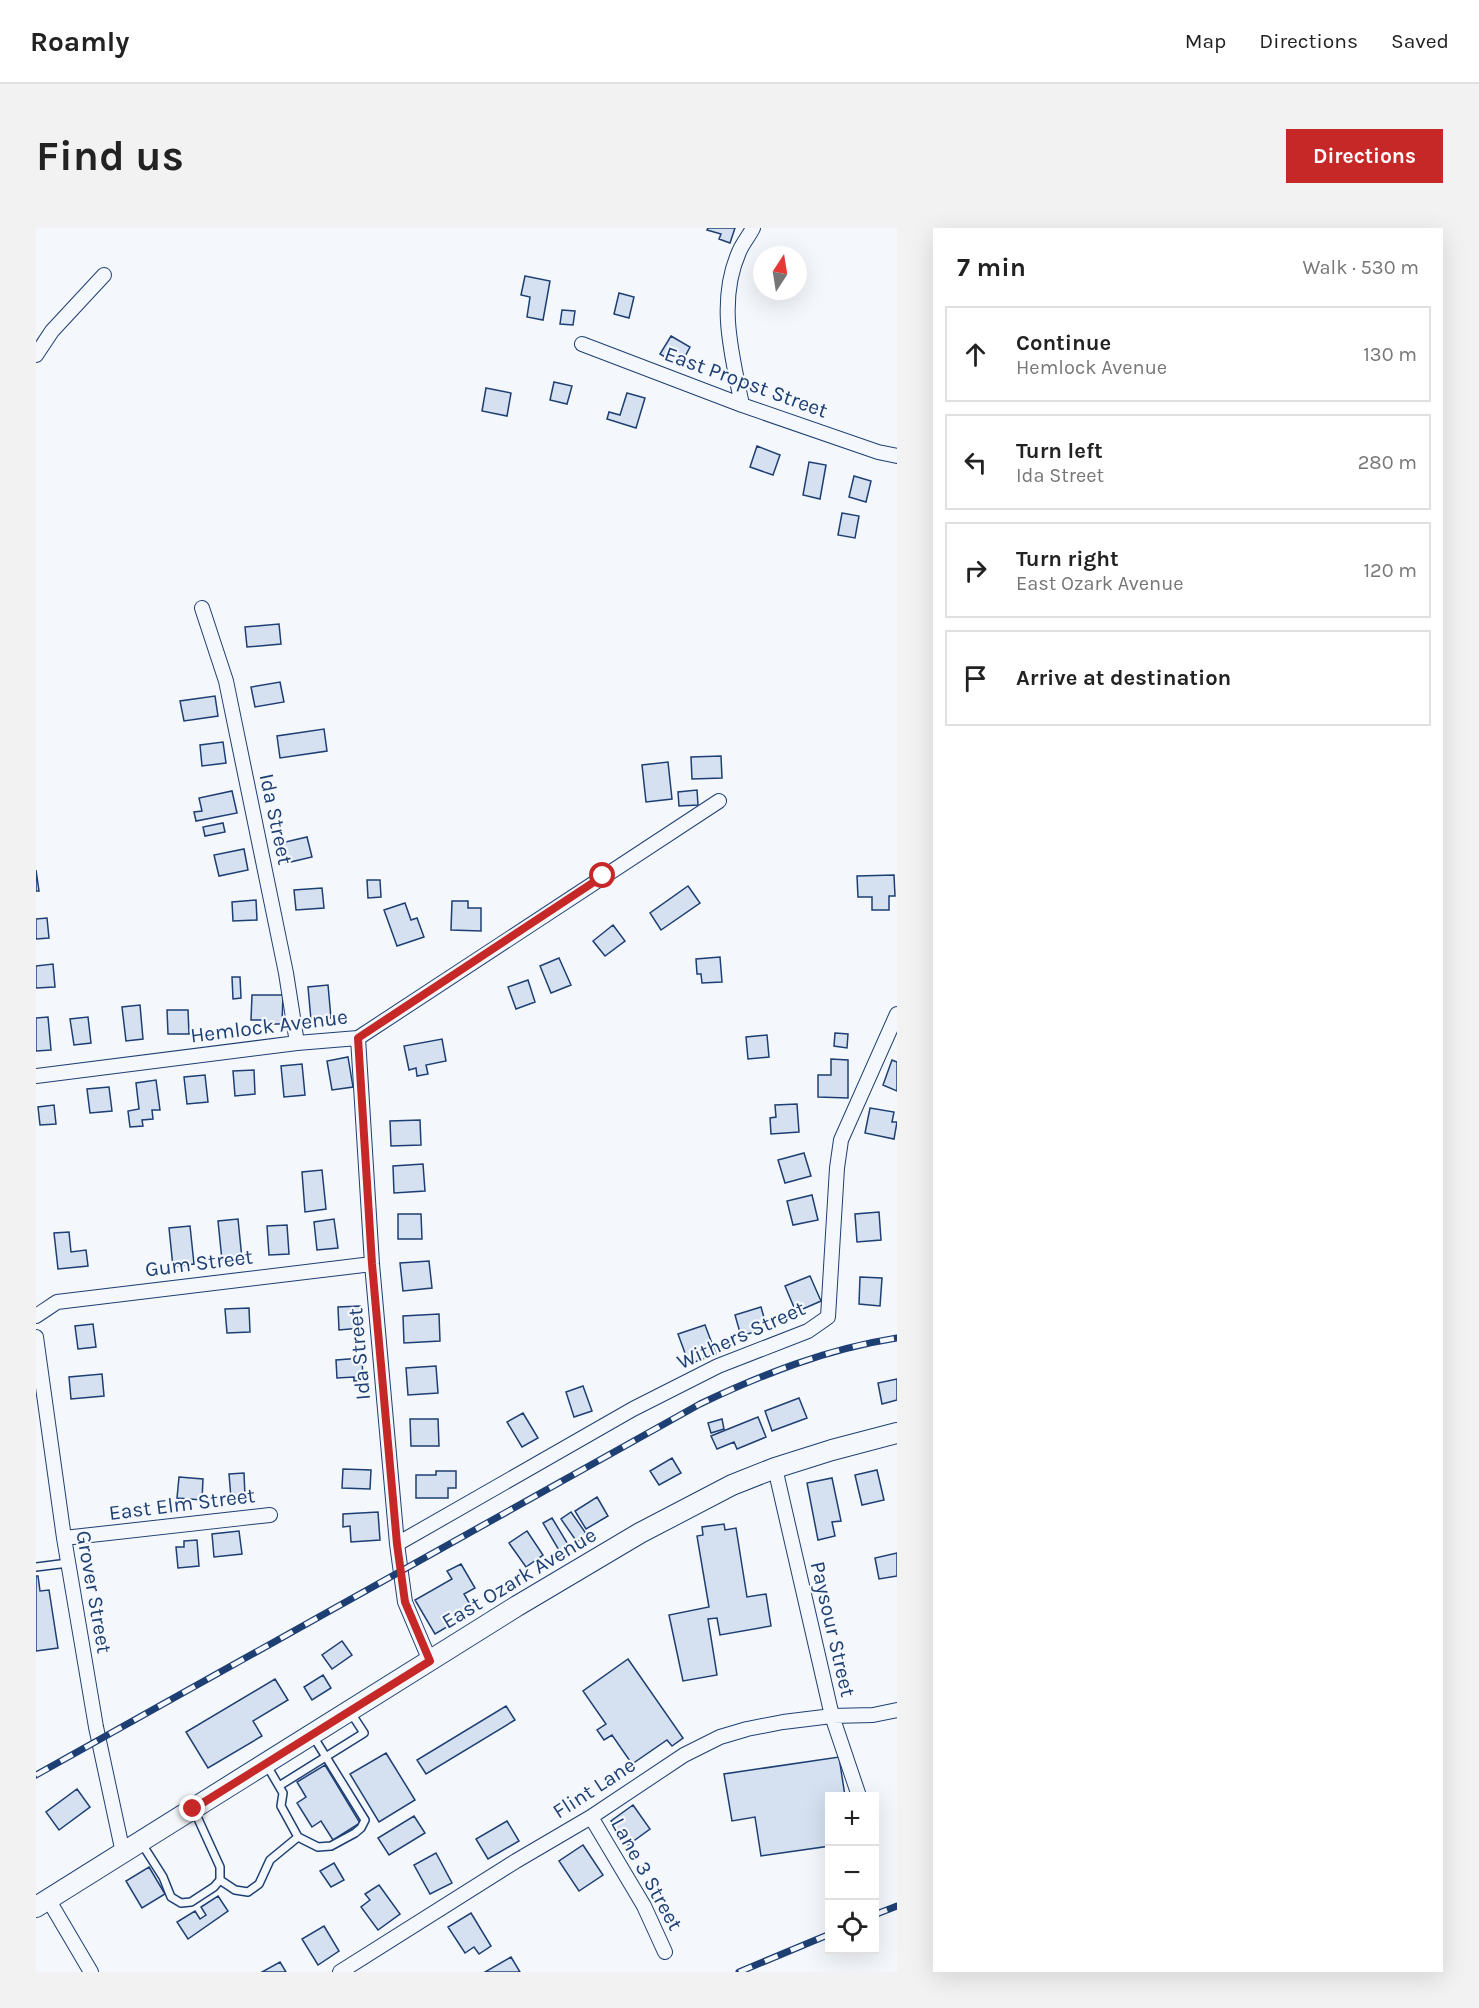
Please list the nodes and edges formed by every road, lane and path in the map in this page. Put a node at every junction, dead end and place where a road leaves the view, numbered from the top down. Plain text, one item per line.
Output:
1 (753, 228) edge
2 (104, 275) dead end
3 (582, 344) dead end
4 (36, 355) edge
5 (742, 405) junction
6 (897, 456) edge
7 (201, 608) dead end
8 (719, 801) dead end
9 (897, 1014) edge
10 (358, 1038) junction
11 (297, 1043) junction
12 (36, 1076) edge
13 (372, 1264) junction
14 (36, 1316) edge
15 (36, 1337) edge
16 (897, 1433) edge
17 (775, 1468) junction
18 (270, 1515) dead end
19 (64, 1538) junction
20 (397, 1544) junction
21 (68, 1563) junction
22 (36, 1567) edge
23 (430, 1661) junction
24 (897, 1710) edge
25 (350, 1711) junction
26 (832, 1716) junction
27 (312, 1735) junction
28 (325, 1756) junction
29 (265, 1764) junction
30 (279, 1786) junction
31 (857, 1792) edge
32 (193, 1809) junction
33 (591, 1817) junction
34 (298, 1837) junction
35 (141, 1842) junction
36 (123, 1853) junction
37 (220, 1880) junction
38 (42, 1903) edge
39 (666, 1952) dead end
40 (91, 1972) edge
41 (340, 1972) edge

1 - 5 street
2 - 4 street
3 - 5 street, East Propst Street
5 - 6 street, East Propst Street
7 - 11 street, Ida Street
8 - 10 street, Hemlock Avenue
9 - 20 street, Withers Street
10 - 11 street, Hemlock Avenue
10 - 13 street, Ida Street
11 - 12 street, Hemlock Avenue
13 - 14 street, Gum Street
13 - 20 street, Ida Street
15 - 19 street, Grover Street
16 - 17 main road, East Ozark Avenue
17 - 23 main road, East Ozark Avenue
17 - 26 street, Paysour Street
18 - 19 street, East Elm Street
19 - 21 street, Grover Street
20 - 23 street, Ida Street
21 - 22 lane
21 - 36 street, Grover Street
23 - 25 main road, East Ozark Avenue
24 - 26 street, Flint Lane
25 - 27 main road, East Ozark Avenue
25 - 28 lane
26 - 31 street, Paysour Street
26 - 33 street, Flint Lane
27 - 28 lane
27 - 29 main road, East Ozark Avenue
28 - 30 lane
28 - 34 lane
29 - 30 lane
29 - 32 main road, East Ozark Avenue
30 - 34 lane
32 - 35 main road, East Ozark Avenue
32 - 37 lane
33 - 39 street, Lane 3 Street
33 - 41 street, Flint Lane
34 - 37 lane
35 - 36 main road, East Ozark Avenue
35 - 37 lane
36 - 38 main road, East Ozark Avenue
38 - 40 street

